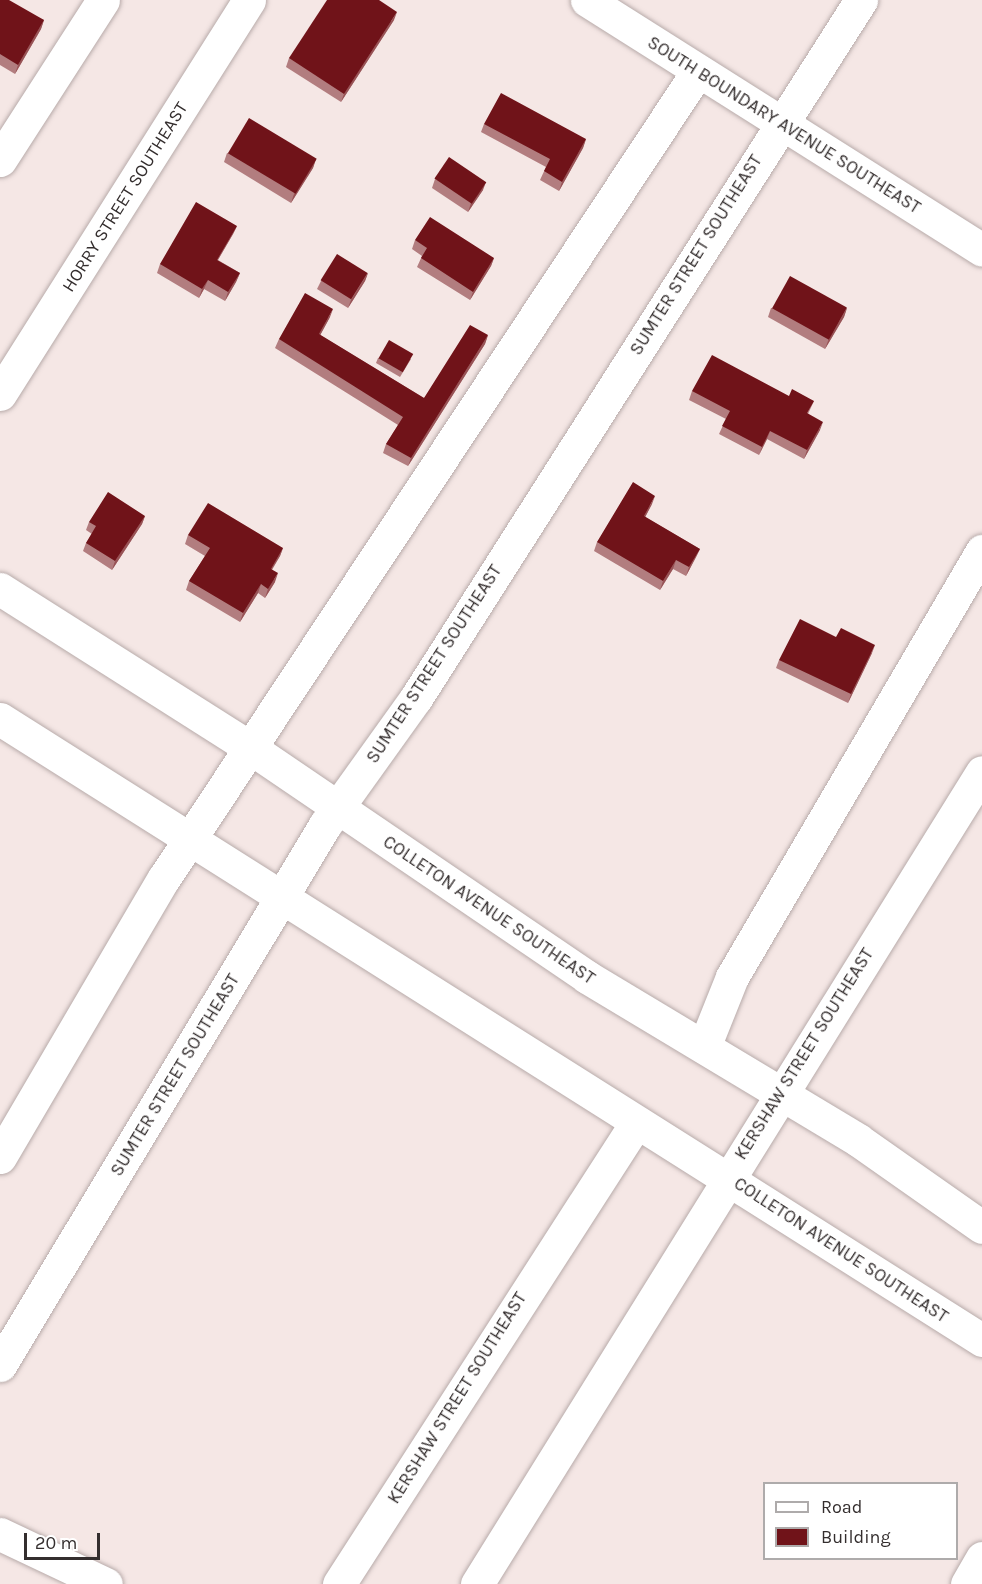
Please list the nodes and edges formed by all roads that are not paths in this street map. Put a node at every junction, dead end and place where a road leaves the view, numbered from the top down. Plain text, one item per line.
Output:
1 (103, 0) edge
2 (249, 0) edge
3 (587, 0) edge
4 (861, 0) edge
5 (698, 71) junction
6 (779, 123) junction
7 (0, 160) edge
8 (982, 250) edge
9 (0, 394) edge
10 (982, 551) edge
11 (0, 589) edge
12 (0, 719) edge
13 (251, 749) junction
14 (982, 772) edge
15 (337, 808) junction
16 (191, 837) junction
17 (280, 899) junction
18 (704, 1047) junction
19 (779, 1092) junction
20 (636, 1123) junction
21 (0, 1156) edge
22 (727, 1177) junction
23 (982, 1227) edge
24 (982, 1340) edge
25 (0, 1365) edge
26 (0, 1534) edge
27 (982, 1558) edge
28 (106, 1584) edge
29 (339, 1584) edge
30 (477, 1584) edge
31 (967, 1584) edge

1 - 7 street
2 - 9 street, HORRY STREET SOUTHEAST
3 - 5 street, SOUTH BOUNDARY AVENUE SOUTHEAST
4 - 6 street, SUMTER STREET SOUTHEAST
5 - 6 street, SOUTH BOUNDARY AVENUE SOUTHEAST
5 - 13 street
6 - 8 street, SOUTH BOUNDARY AVENUE SOUTHEAST
6 - 15 street, SUMTER STREET SOUTHEAST
10 - 18 street
11 - 13 street, COLLETON AVENUE SOUTHEAST
12 - 16 street, COLLETON AVENUE SOUTHEAST
13 - 15 street, COLLETON AVENUE SOUTHEAST
13 - 16 street
14 - 19 street, KERSHAW STREET SOUTHEAST
15 - 17 street, SUMTER STREET SOUTHEAST
15 - 18 street, COLLETON AVENUE SOUTHEAST
16 - 17 street, COLLETON AVENUE SOUTHEAST
16 - 21 street
17 - 20 street, COLLETON AVENUE SOUTHEAST
17 - 25 street, SUMTER STREET SOUTHEAST
18 - 19 street, COLLETON AVENUE SOUTHEAST
19 - 22 street, KERSHAW STREET SOUTHEAST
19 - 23 street, COLLETON AVENUE SOUTHEAST
20 - 22 street, COLLETON AVENUE SOUTHEAST
20 - 29 street, KERSHAW STREET SOUTHEAST
22 - 24 street, COLLETON AVENUE SOUTHEAST
22 - 30 street, KERSHAW STREET SOUTHEAST
26 - 28 street
27 - 31 street

